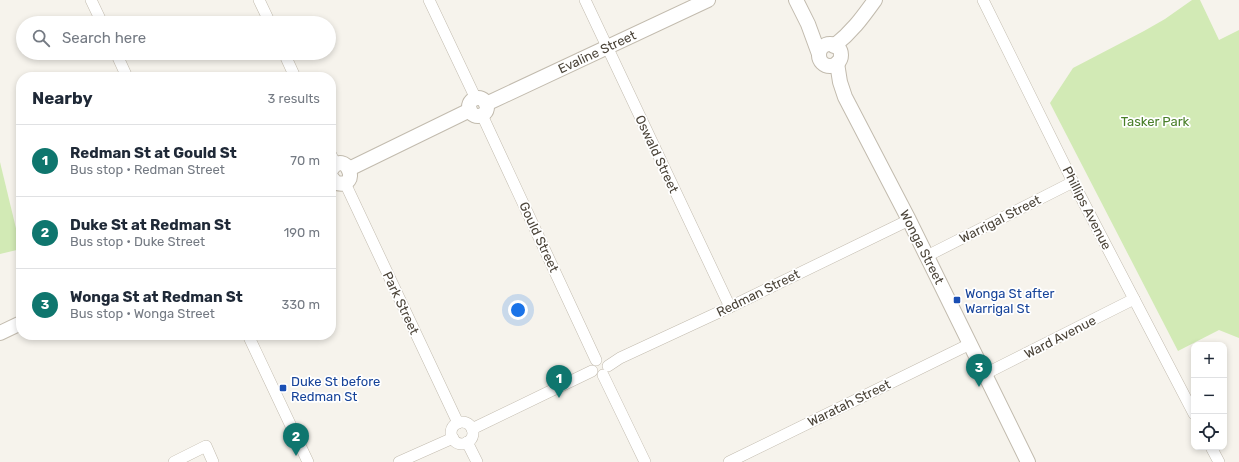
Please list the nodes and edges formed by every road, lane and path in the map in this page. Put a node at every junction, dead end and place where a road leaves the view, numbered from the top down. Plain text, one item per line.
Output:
1 (91, 0) edge
2 (259, 0) edge
3 (429, 0) edge
4 (585, 0) edge
5 (708, 0) edge
6 (796, 0) edge
7 (875, 0) edge
8 (983, 0) edge
9 (99, 16) edge
10 (267, 16) edge
11 (607, 47) junction
12 (830, 55) junction
13 (119, 60) edge
14 (287, 60) edge
15 (125, 72) edge
16 (293, 72) edge
17 (478, 107) junction
18 (336, 170) edge
19 (336, 176) edge
20 (1073, 182) junction
21 (909, 220) junction
22 (927, 256) junction
23 (1134, 299) junction
24 (730, 307) junction
25 (16, 325) edge
26 (0, 333) edge
27 (250, 340) edge
28 (970, 344) junction
29 (601, 371) junction
30 (985, 374) junction
31 (1191, 408) edge
32 (458, 423) junction
33 (472, 428) junction
34 (453, 438) junction
35 (467, 442) junction
36 (1213, 450) edge
37 (174, 462) edge
38 (213, 462) edge
39 (308, 462) edge
40 (399, 462) edge
41 (477, 462) edge
42 (645, 462) edge
43 (729, 462) edge
44 (1028, 462) edge
45 (1219, 462) edge

1 - 9 street
2 - 10 street
3 - 17 street, Gould Street
4 - 11 street, Oswald Street
5 - 11 street, Evaline Street
6 - 12 street, Wonga Street
7 - 12 street
8 - 20 street, Phillips Avenue
11 - 17 street, Evaline Street
11 - 24 street, Oswald Street
12 - 21 street, Wonga Street
13 - 15 street
14 - 16 street
17 - 18 street, Evaline Street
17 - 29 street, Gould Street
19 - 32 street, Park Street
20 - 22 street, Warrigal Street
20 - 23 street, Phillips Avenue
21 - 22 street, Wonga Street
21 - 24 street, Redman Street
22 - 28 street, Wonga Street
23 - 30 street, Ward Avenue
23 - 31 street, Phillips Avenue
24 - 29 street, Redman Street
25 - 26 street
27 - 39 street
28 - 30 street, Wonga Street
28 - 43 street, Waratah Street
29 - 33 street, Redman Street
29 - 42 street
30 - 44 street, Wonga Street
32 - 33 street
32 - 34 street
33 - 35 street
34 - 35 street
34 - 40 street
35 - 41 street
36 - 45 street
37 - 38 street

